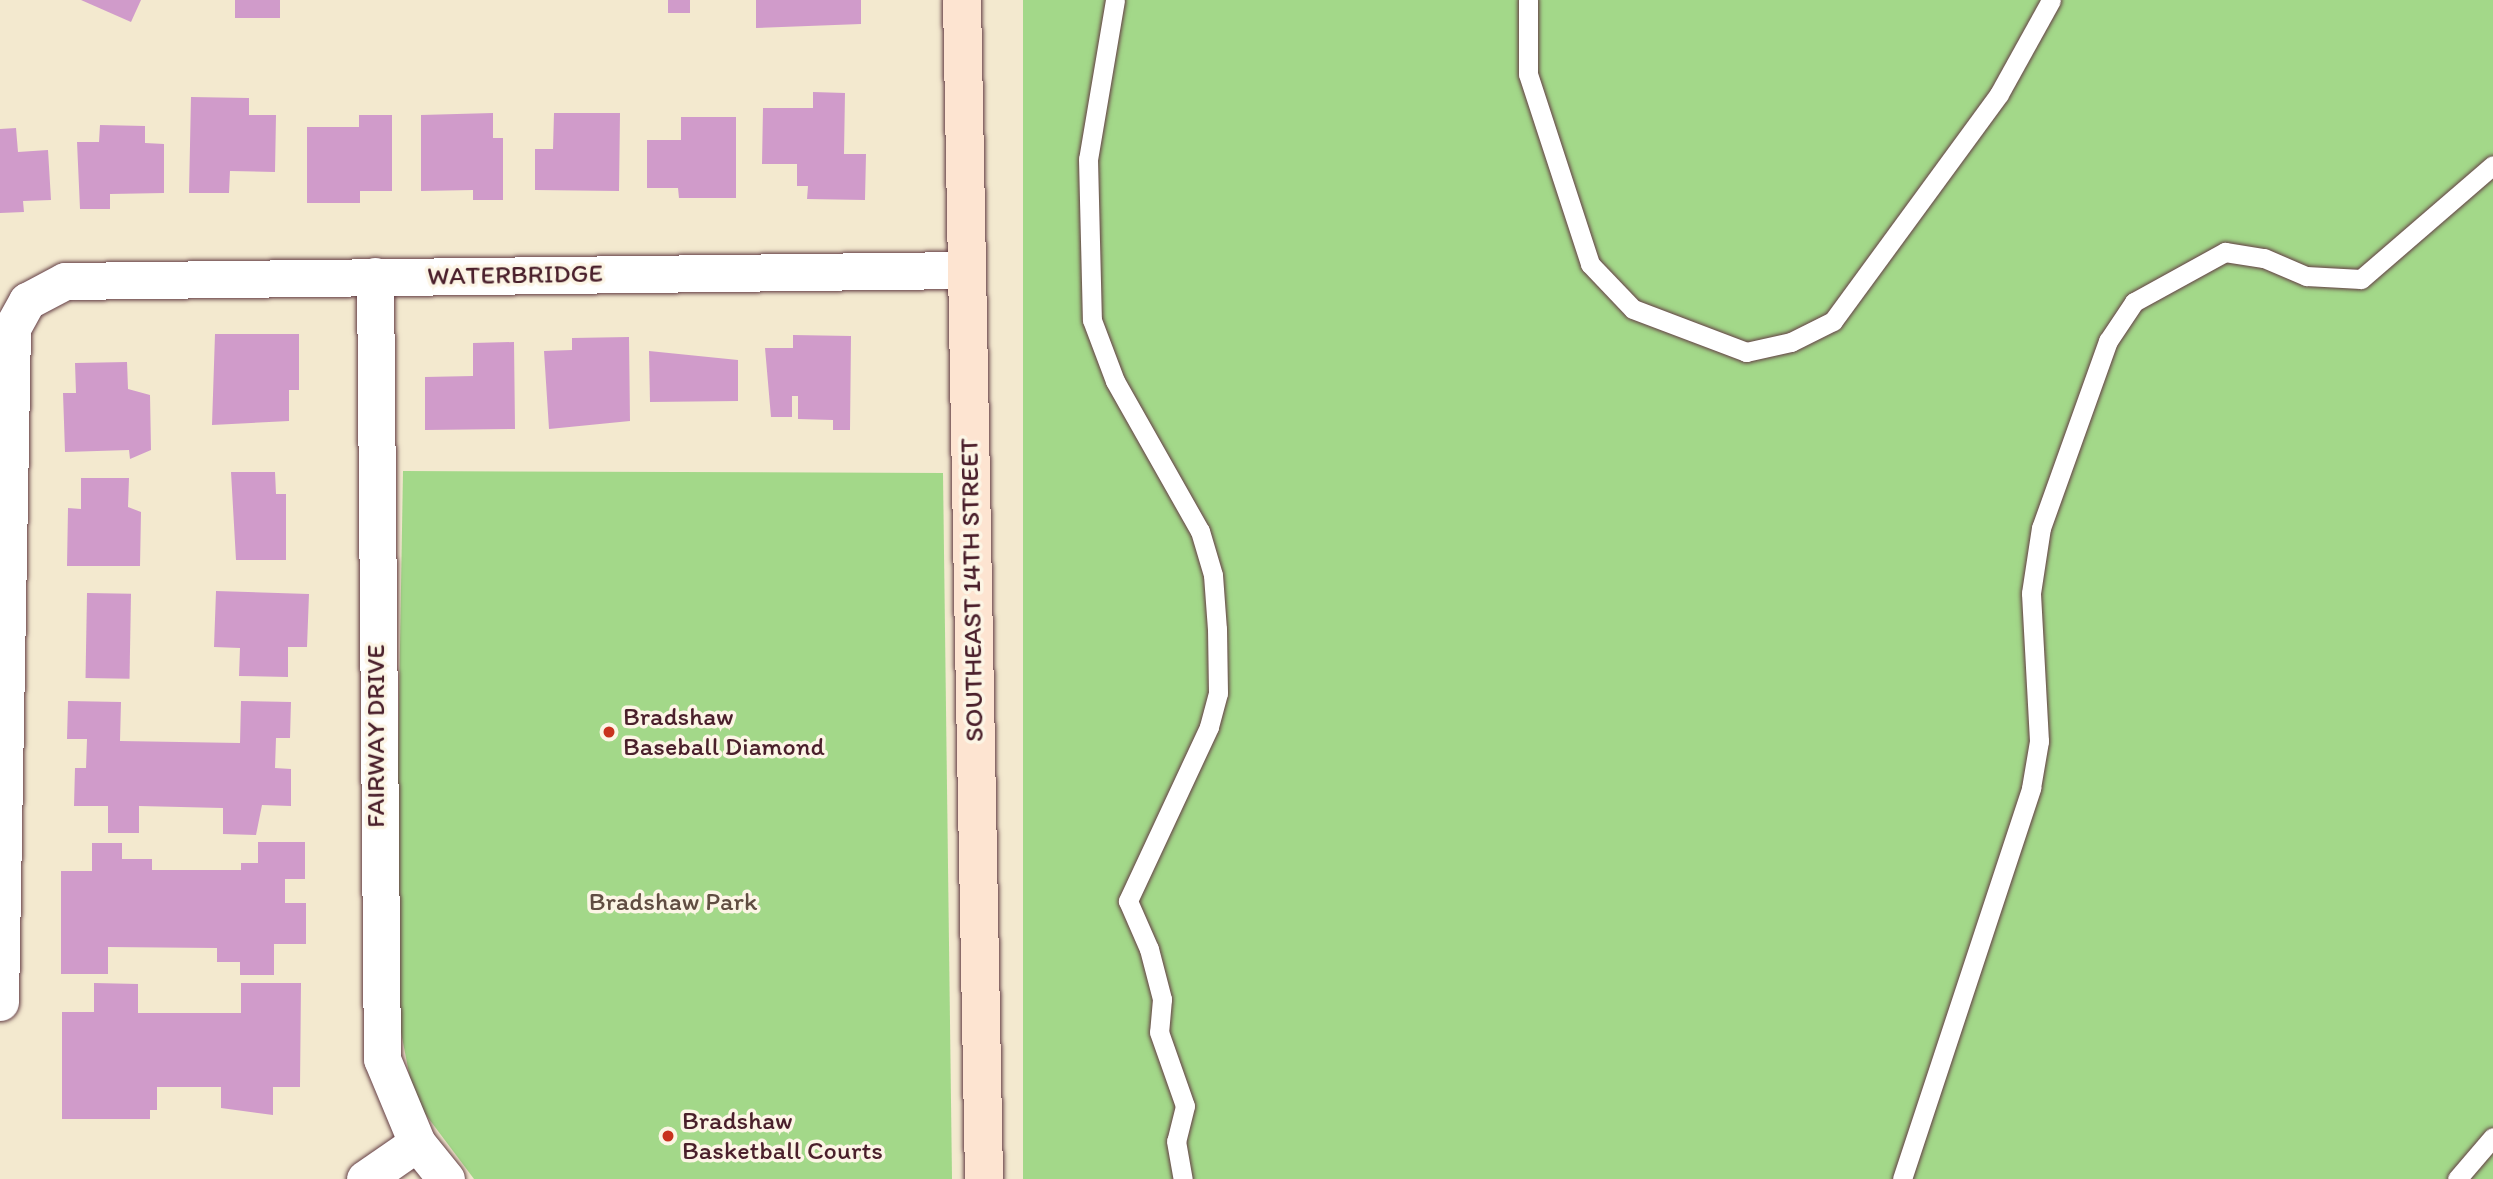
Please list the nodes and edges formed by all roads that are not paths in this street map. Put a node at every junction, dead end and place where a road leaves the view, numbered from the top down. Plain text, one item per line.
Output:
1 (962, 0) edge
2 (1115, 0) edge
3 (1528, 0) edge
4 (2051, 0) edge
5 (2493, 164) edge
6 (966, 270) junction
7 (375, 276) junction
8 (0, 1002) edge
9 (2493, 1136) edge
10 (417, 1143) junction
11 (365, 1179) edge
12 (446, 1179) edge
13 (984, 1179) edge
14 (1183, 1179) edge
15 (1902, 1179) edge
16 (2457, 1179) edge

1 - 6 street, SOUTHEAST 14TH STREET
2 - 14 lane
3 - 4 lane
5 - 15 lane
6 - 7 street, WATERBRIDGE
6 - 13 street, SOUTHEAST 14TH STREET
7 - 8 street, WATERBRIDGE
7 - 10 street, FAIRWAY DRIVE
9 - 16 lane
10 - 11 street
10 - 12 street, FAIRWAY DRIVE

